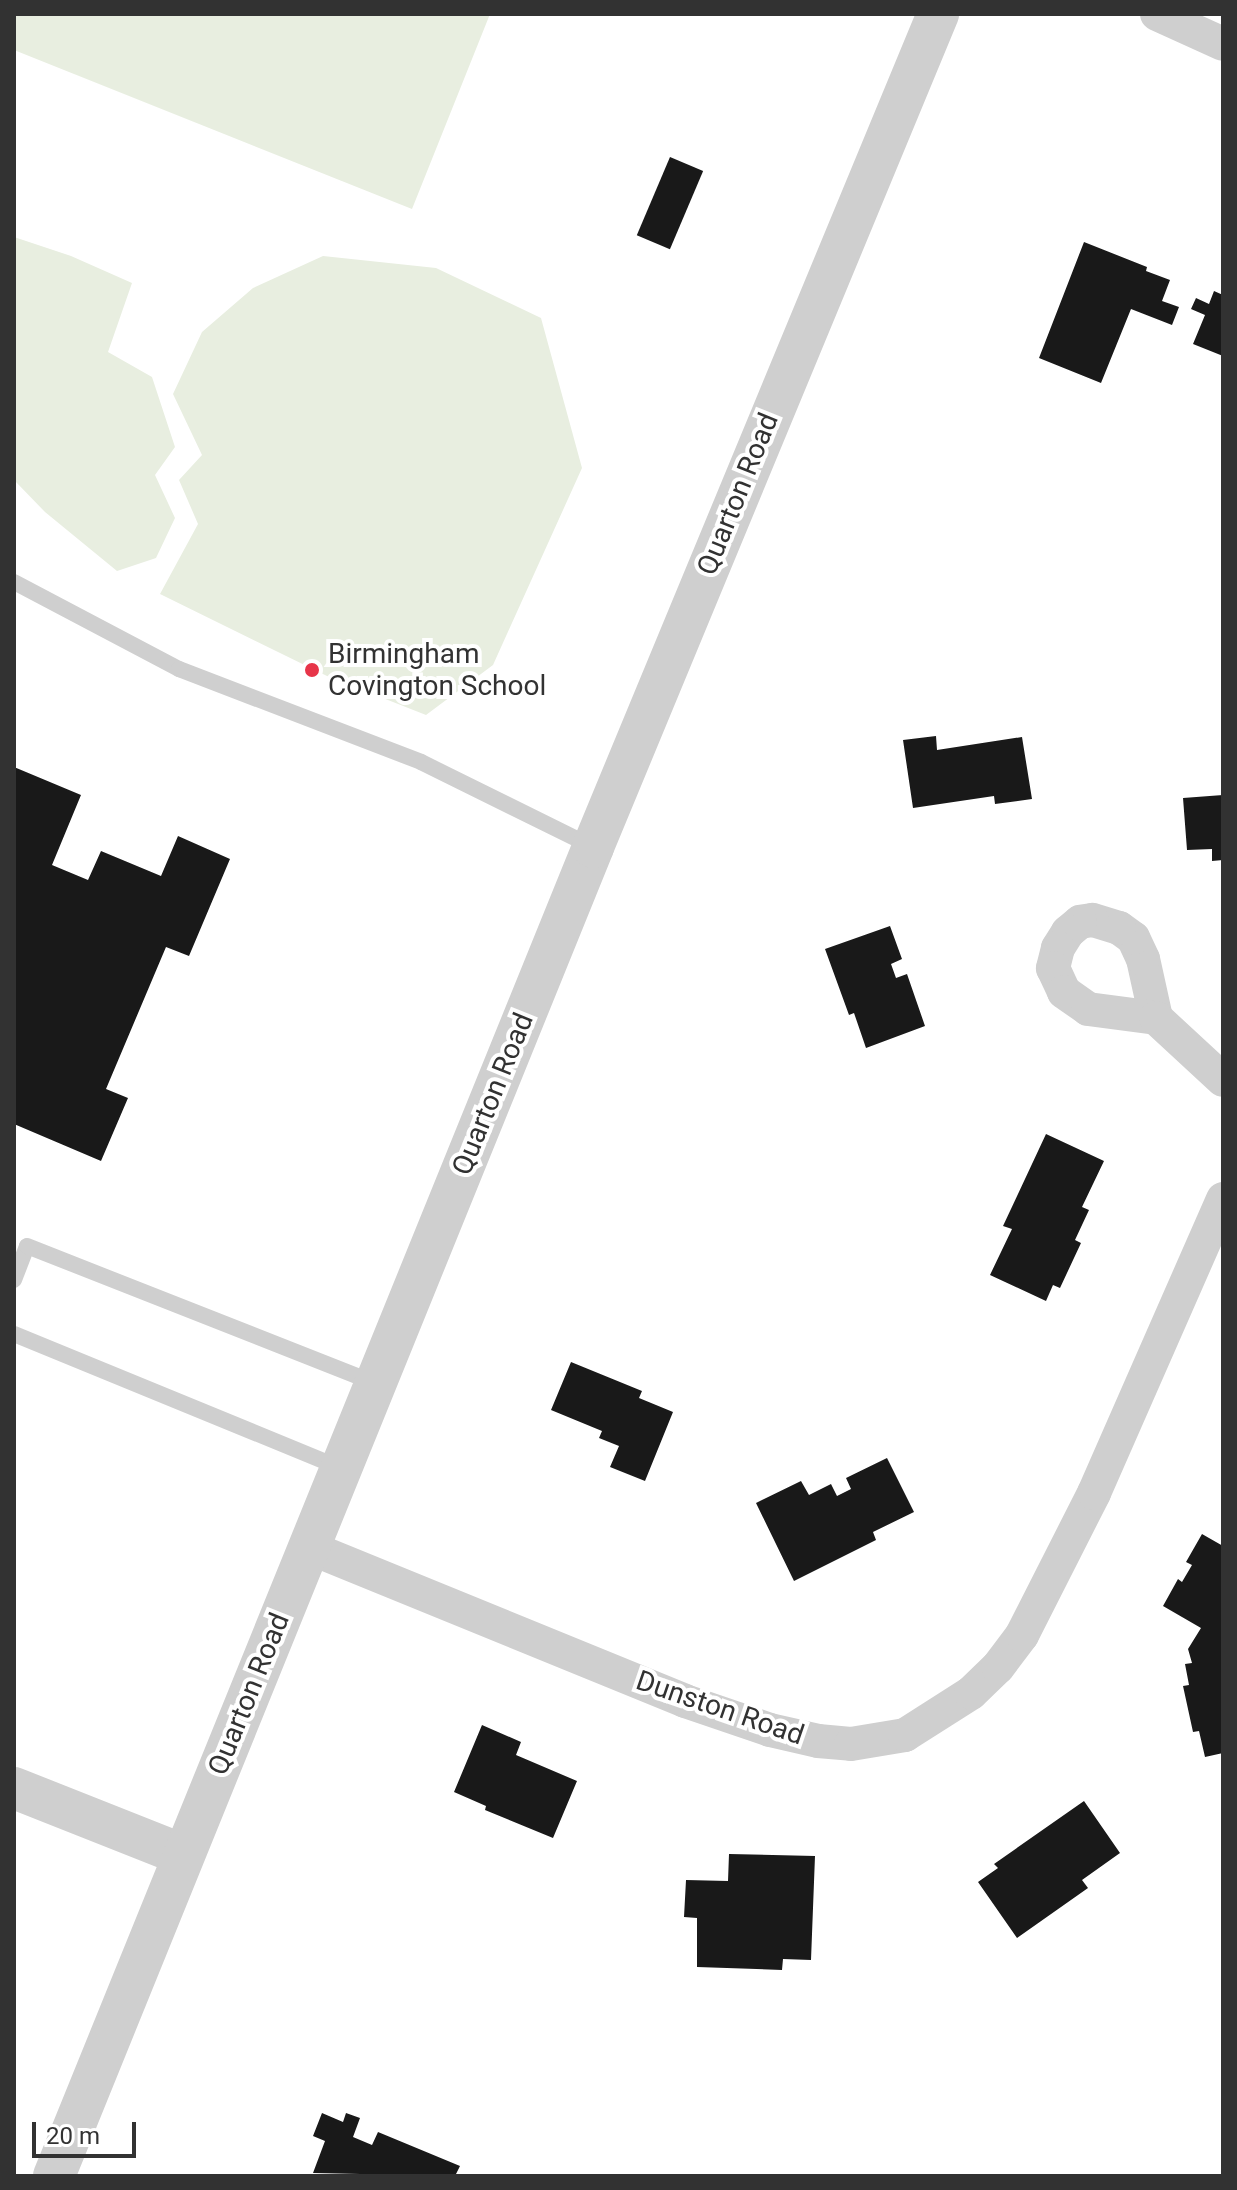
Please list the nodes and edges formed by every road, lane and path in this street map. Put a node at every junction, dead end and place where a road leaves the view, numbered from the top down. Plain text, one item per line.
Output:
1 (938, 14) edge
2 (1157, 14) edge
3 (1223, 44) edge
4 (14, 582) edge
5 (593, 847) junction
6 (1156, 1018) dead end
7 (1223, 1080) edge
8 (1223, 1199) edge
9 (14, 1280) edge
10 (14, 1334) edge
11 (375, 1383) junction
12 (340, 1468) junction
13 (308, 1547) junction
14 (14, 1788) edge
15 (183, 1855) junction
16 (54, 2176) edge

1 - 5 street, Quarton Road
2 - 3 street
4 - 5 lane
5 - 11 street, Quarton Road
6 - 7 street
8 - 13 street, Dunston Road
9 - 11 lane
10 - 12 lane
11 - 12 street, Quarton Road
12 - 13 street, Quarton Road
13 - 15 street, Quarton Road
14 - 15 street
15 - 16 street, Quarton Road

